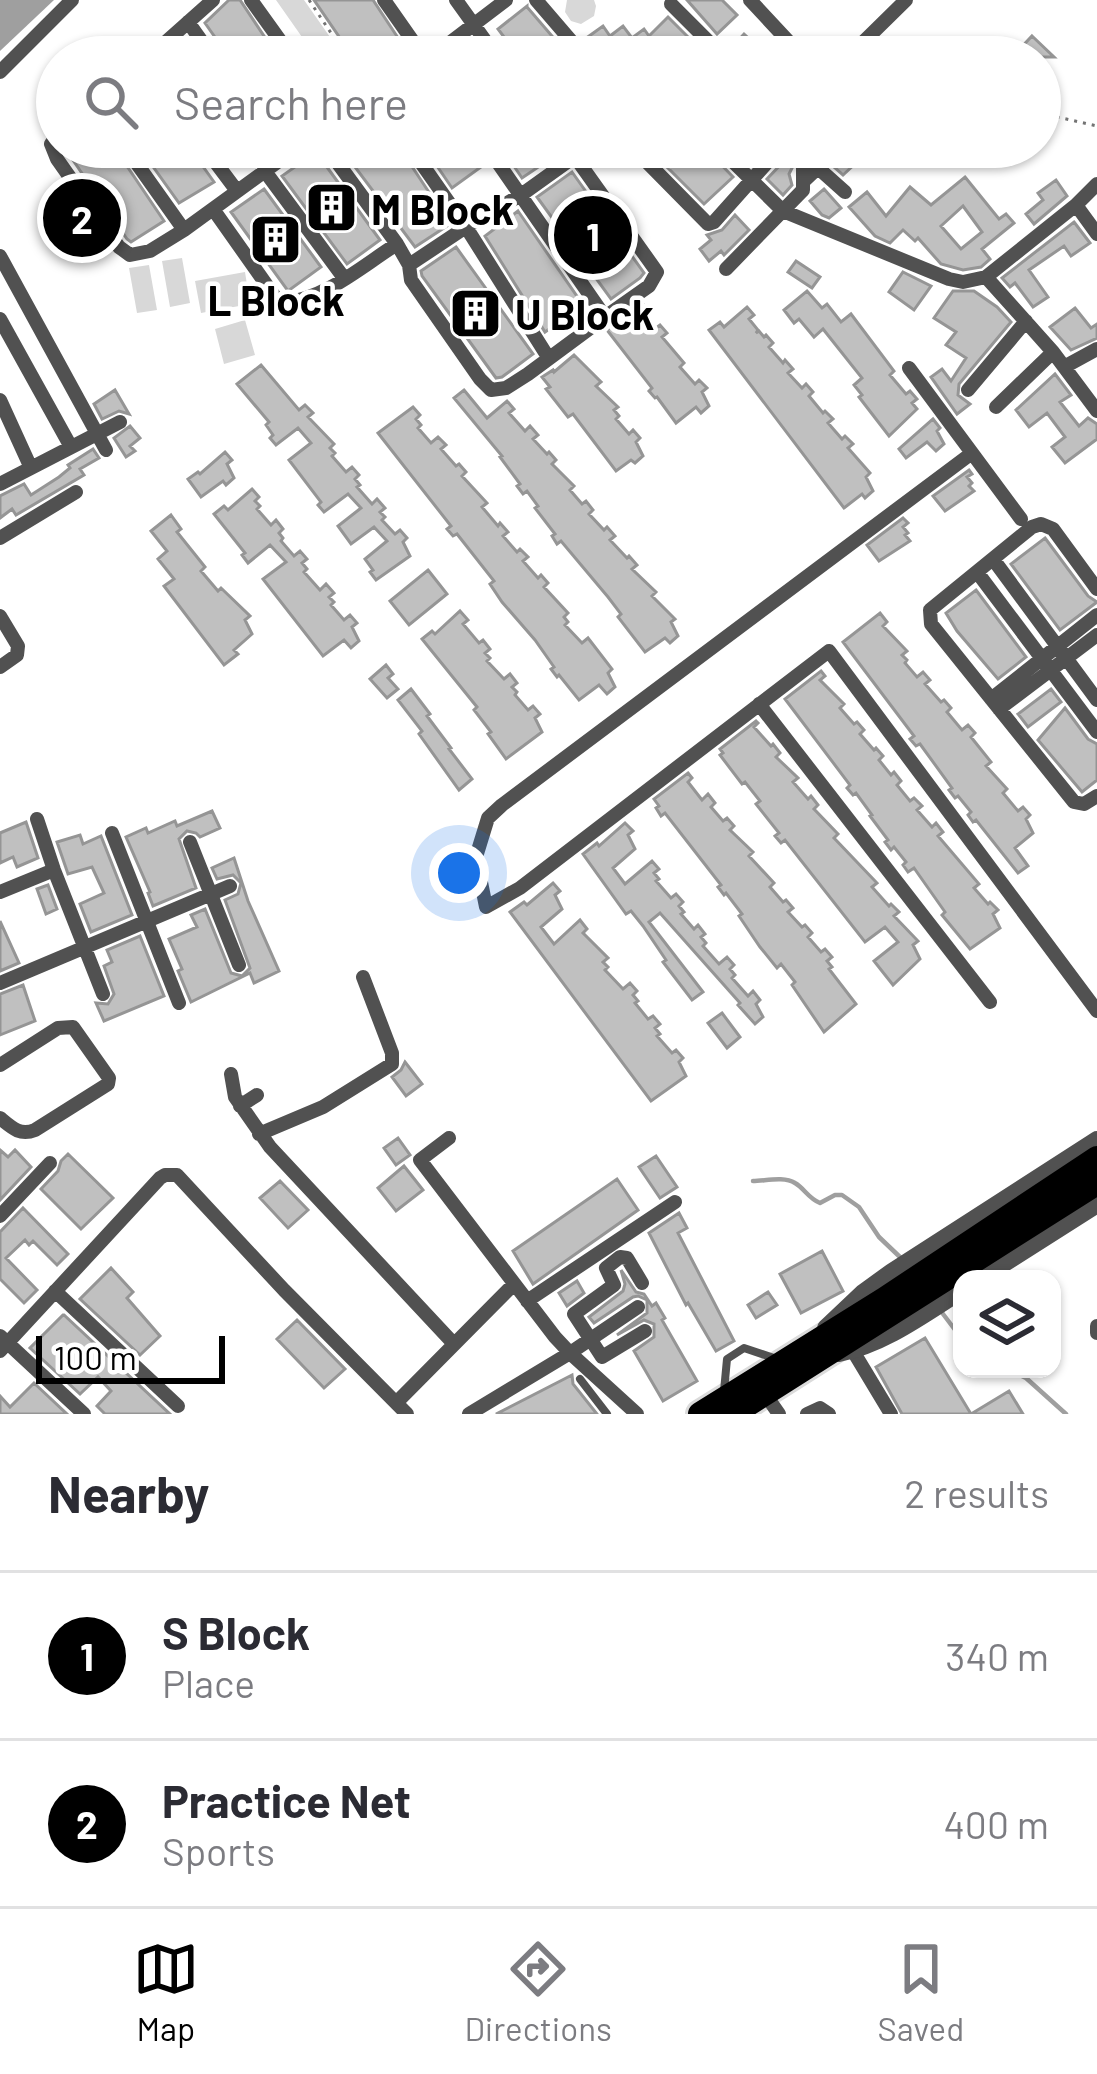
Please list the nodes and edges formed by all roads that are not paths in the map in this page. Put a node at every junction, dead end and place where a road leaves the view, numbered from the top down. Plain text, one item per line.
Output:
1 (72, 0) edge
2 (212, 0) edge
3 (251, 0) edge
4 (383, 0) edge
5 (456, 0) edge
6 (506, 0) edge
7 (536, 0) edge
8 (750, 0) edge
9 (906, 0) edge
10 (671, 4) dead end
11 (188, 22) junction
12 (472, 25) junction
13 (172, 36) edge
14 (198, 36) edge
15 (277, 36) edge
16 (411, 36) edge
17 (457, 36) edge
18 (481, 36) edge
19 (567, 36) edge
20 (703, 36) edge
21 (783, 36) edge
22 (871, 36) edge
23 (0, 72) edge
24 (63, 168) edge
25 (140, 168) edge
26 (220, 168) edge
27 (342, 168) edge
28 (425, 168) edge
29 (502, 168) edge
30 (555, 168) edge
31 (589, 168) edge
32 (653, 168) edge
33 (740, 168) edge
34 (763, 168) edge
35 (802, 168) edge
36 (816, 168) edge
37 (818, 168) edge
38 (263, 170) joint
39 (753, 180) junction
40 (804, 182) junction
41 (1097, 184) edge
42 (237, 191) junction
43 (845, 192) dead end
44 (521, 195) junction
45 (1076, 205) junction
46 (213, 208) junction
47 (784, 211) junction
48 (466, 227) junction
49 (184, 230) junction
50 (1097, 234) edge
51 (398, 244) junction
52 (0, 256) edge
53 (409, 265) junction
54 (726, 268) dead end
55 (986, 277) junction
56 (344, 278) junction
57 (605, 316) junction
58 (0, 319) edge
59 (1026, 321) junction
60 (1097, 350) edge
61 (1053, 352) junction
62 (548, 357) junction
63 (1064, 367) junction
64 (909, 368) dead end
65 (968, 390) dead end
66 (0, 400) edge
67 (997, 407) dead end
68 (1097, 411) edge
69 (120, 422) dead end
70 (98, 434) junction
71 (71, 447) junction
72 (106, 450) dead end
73 (972, 453) junction
74 (31, 468) junction
75 (0, 484) edge
76 (76, 492) dead end
77 (1021, 519) dead end
78 (0, 538) edge
79 (993, 559) junction
80 (977, 572) junction
81 (1097, 589) edge
82 (1097, 615) edge
83 (0, 616) edge
84 (1097, 635) edge
85 (1063, 652) junction
86 (1047, 664) junction
87 (0, 667) edge
88 (1097, 700) edge
89 (759, 704) junction
90 (995, 704) junction
91 (1097, 732) edge
92 (1097, 796) edge
93 (37, 819) dead end
94 (112, 833) dead end
95 (190, 842) dead end
96 (54, 870) junction
97 (230, 886) dead end
98 (0, 892) edge
99 (212, 893) junction
100 (147, 920) junction
101 (83, 946) junction
102 (239, 965) dead end
103 (363, 977) dead end
104 (0, 982) edge
105 (103, 994) dead end
106 (990, 1002) dead end
107 (178, 1004) dead end
108 (1097, 1011) edge
109 (0, 1065) edge
110 (231, 1074) dead end
111 (257, 1095) dead end
112 (240, 1106) junction
113 (0, 1118) edge
114 (260, 1134) junction
115 (449, 1138) dead end
116 (1097, 1140) edge
117 (1097, 1158) edge
118 (50, 1163) dead end
119 (1097, 1183) edge
120 (675, 1202) dead end
121 (1093, 1212) edge
122 (0, 1216) edge
123 (994, 1270) edge
124 (642, 1283) dead end
125 (514, 1284) junction
126 (55, 1291) junction
127 (953, 1295) edge
128 (527, 1301) junction
129 (638, 1307) dead end
130 (887, 1307) junction
131 (645, 1331) dead end
132 (588, 1339) junction
133 (2, 1343) edge
134 (454, 1344) junction
135 (818, 1349) junction
136 (853, 1351) junction
137 (570, 1353) junction
138 (580, 1379) dead end
139 (69, 1399) junction
140 (772, 1404) edge
141 (178, 1406) dead end
142 (728, 1406) edge
143 (402, 1408) edge
144 (54, 1414) edge
145 (84, 1414) edge
146 (469, 1414) edge
147 (608, 1414) edge
148 (637, 1414) edge
149 (700, 1414) edge
150 (808, 1414) edge
151 (829, 1414) edge
152 (891, 1414) edge

1 - 23 street
2 - 11 street
3 - 15 street
4 - 16 street
5 - 12 street
6 - 12 street
7 - 19 street
8 - 21 street
9 - 22 street
10 - 20 street
11 - 13 street
11 - 14 street
12 - 17 street
12 - 18 street
24 - 49 street
25 - 49 street
26 - 42 street
27 - 51 street
28 - 48 street
29 - 44 street
30 - 44 street
31 - 57 street
32 - 39 street
33 - 39 street
34 - 39 street
35 - 40 street
36 - 40 street
37 - 43 street
38 - 42 street
38 - 56 street
39 - 47 street
40 - 47 street
41 - 45 street
42 - 46 street
44 - 48 street
44 - 57 street
45 - 50 street
45 - 55 street
46 - 49 street
46 - 56 street
47 - 54 street
47 - 55 street
48 - 53 street
48 - 62 street
51 - 53 street
51 - 56 street
52 - 70 street
53 - 62 street
55 - 59 street
57 - 62 street
58 - 71 street
59 - 61 street
59 - 65 street
60 - 63 street
61 - 63 street
61 - 67 street
63 - 68 street
64 - 73 street
66 - 74 street
69 - 70 street
70 - 71 street
70 - 72 street
71 - 74 street
73 - 77 street
73 - 89 street
74 - 75 street
76 - 78 street
79 - 80 street
79 - 81 street
79 - 85 street
80 - 86 street
80 - 90 street
82 - 85 street
83 - 87 street
84 - 85 street
85 - 86 street
85 - 88 street
86 - 90 street
86 - 91 street
89 - 106 street
89 - 108 street
90 - 92 street
93 - 96 street
94 - 100 street
95 - 99 street
96 - 98 street
96 - 101 street
97 - 99 street
99 - 100 street
99 - 102 street
100 - 101 street
100 - 107 street
101 - 104 street
101 - 105 street
103 - 114 street
109 - 113 street
110 - 112 street
111 - 112 street
112 - 114 street
114 - 134 street
115 - 125 street
116 - 135 street
117 - 130 main road
118 - 122 street
119 - 130 main road
120 - 128 street
121 - 123 street
124 - 132 street
125 - 128 street
125 - 134 street
126 - 133 street
126 - 141 street
126 - 143 street
127 - 136 street
128 - 137 street
129 - 132 street
130 - 135 main road
131 - 132 street
132 - 137 street
133 - 139 street
134 - 143 street
135 - 136 street
135 - 140 main road
135 - 142 main road
136 - 152 street
137 - 146 street
137 - 148 street
138 - 147 lane
139 - 144 street
139 - 145 street
140 - 142 main road
142 - 149 main road
150 - 151 street

